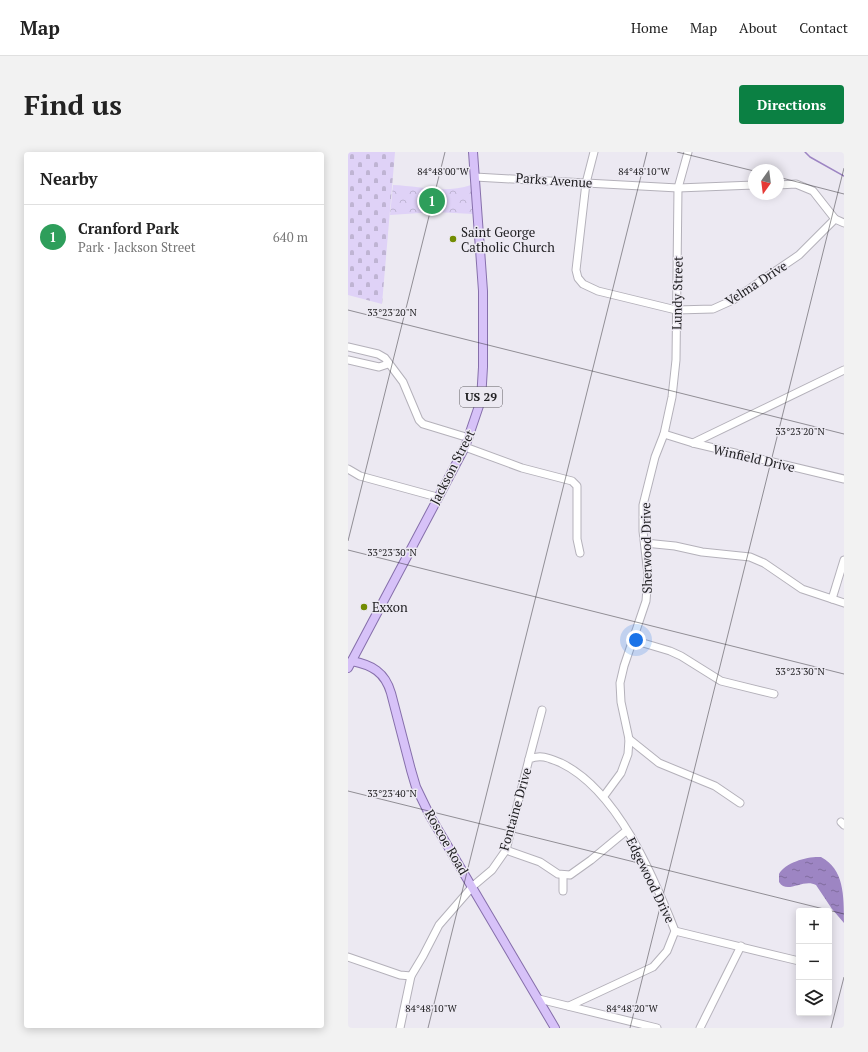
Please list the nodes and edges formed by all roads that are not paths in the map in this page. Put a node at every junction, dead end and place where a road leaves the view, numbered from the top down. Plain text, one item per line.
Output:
1 (473, 152) edge
2 (594, 152) edge
3 (688, 152) edge
4 (474, 177) junction
5 (586, 183) junction
6 (748, 185) edge
7 (784, 185) edge
8 (678, 188) junction
9 (835, 220) junction
10 (844, 223) edge
11 (676, 310) junction
12 (348, 347) edge
13 (348, 360) edge
14 (388, 364) junction
15 (844, 370) edge
16 (664, 434) junction
17 (469, 438) junction
18 (693, 443) junction
19 (465, 447) junction
20 (348, 470) edge
21 (844, 479) edge
22 (438, 497) junction
23 (645, 543) junction
24 (580, 553) dead end
25 (844, 560) edge
26 (832, 599) junction
27 (844, 603) edge
28 (633, 640) junction
29 (349, 663) edge
30 (774, 694) dead end
31 (542, 710) dead end
32 (629, 738) junction
33 (529, 759) junction
34 (604, 796) junction
35 (740, 803) dead end
36 (626, 831) junction
37 (506, 850) junction
38 (564, 876) junction
39 (473, 886) junction
40 (563, 891) dead end
41 (676, 930) junction
42 (741, 946) junction
43 (348, 959) edge
44 (796, 960) edge
45 (411, 976) junction
46 (539, 999) junction
47 (569, 1006) junction
48 (400, 1028) edge
49 (555, 1028) edge
50 (657, 1028) edge
51 (700, 1028) edge

1 - 4 main road, Jackson Street / US 29
2 - 5 street
3 - 8 street, Lundy Street
4 - 5 street, Parks Avenue
4 - 17 main road, Jackson Street / US 29
5 - 8 street, Parks Avenue
5 - 11 street, Velma Drive
6 - 8 street, Parks Avenue
7 - 9 street
8 - 11 street, Lundy Street
9 - 10 street
9 - 11 street, Velma Drive
11 - 16 street, Lundy Street
12 - 14 street
13 - 14 street
14 - 17 street
15 - 18 street
16 - 18 street, Winfield Drive
16 - 23 street, Sherwood Drive
17 - 19 main road, Jackson Street / US 29
18 - 21 street, Winfield Drive
19 - 22 main road, Jackson Street / US 29
19 - 24 street
20 - 22 street
22 - 29 main road, Jackson Street / US 29
23 - 26 street
23 - 28 street, Sherwood Drive
25 - 26 street
26 - 27 street
28 - 30 street
28 - 32 street, Sherwood Drive
29 - 39 main road, Roscoe Road
31 - 33 street
32 - 34 street, Sherwood Drive
32 - 35 street
33 - 34 street, Fontaine Drive
33 - 37 street, Fontaine Drive
34 - 36 street, Edgewood Drive
36 - 38 street
36 - 41 street, Edgewood Drive
37 - 38 street
37 - 39 street, Fontaine Drive
38 - 40 street
39 - 45 street, Fontaine Drive
39 - 46 main road, Roscoe Road
41 - 42 street
41 - 47 street, Edgewood Drive
42 - 44 street
42 - 51 street
43 - 45 street
45 - 48 street, Fontaine Drive
46 - 47 street
46 - 49 main road, Roscoe Road
47 - 50 street

